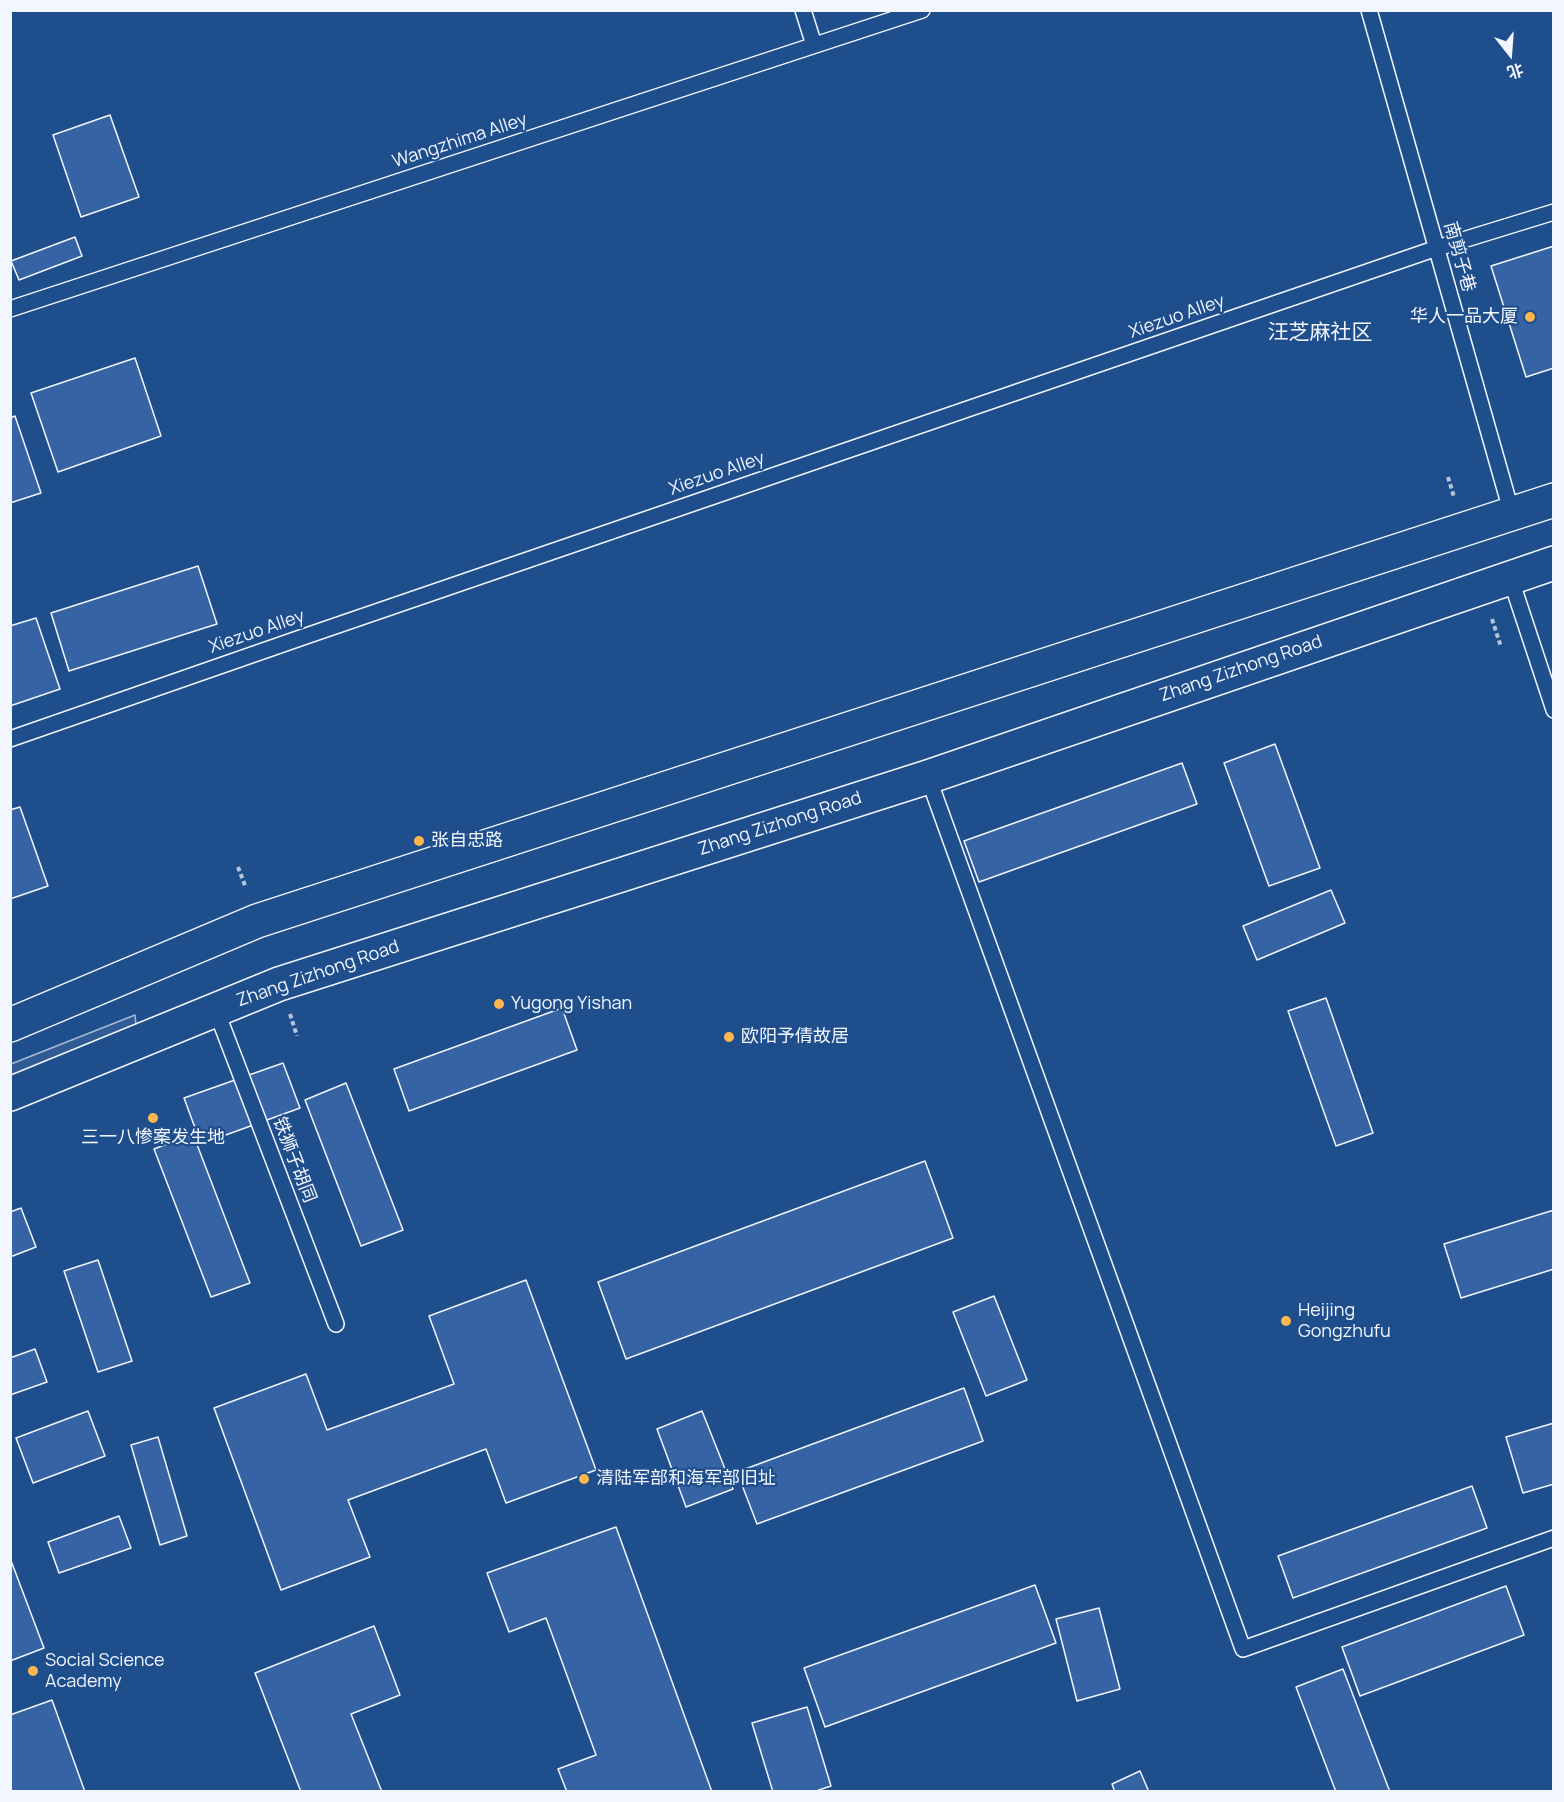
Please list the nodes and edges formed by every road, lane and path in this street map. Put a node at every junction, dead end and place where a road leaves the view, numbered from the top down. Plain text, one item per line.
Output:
1 (803, 10) edge
2 (922, 10) edge
3 (1369, 10) edge
4 (814, 45) junction
5 (1554, 212) edge
6 (1437, 249) junction
7 (10, 309) edge
8 (1554, 500) edge
9 (1512, 514) junction
10 (1554, 562) edge
11 (1510, 577) junction
12 (1554, 710) edge
13 (10, 739) edge
14 (928, 777) junction
15 (216, 1010) junction
16 (10, 1025) edge
17 (10, 1094) edge
18 (336, 1324) dead end
19 (1554, 1538) edge

1 - 4 lane
2 - 4 lane, Wangzhima Alley
3 - 6 lane, 南剪子巷
4 - 7 lane, Wangzhima Alley
5 - 6 lane, Xiezuo Alley
6 - 9 lane, 南剪子巷
6 - 13 lane, Xiezuo Alley
8 - 9 main road
9 - 16 main road
10 - 11 main road, Zhang Zizhong Road
11 - 12 lane
11 - 14 main road, Zhang Zizhong Road
14 - 15 main road, Zhang Zizhong Road
14 - 19 lane
15 - 17 main road, Zhang Zizhong Road
15 - 18 lane, 铁狮子胡同

